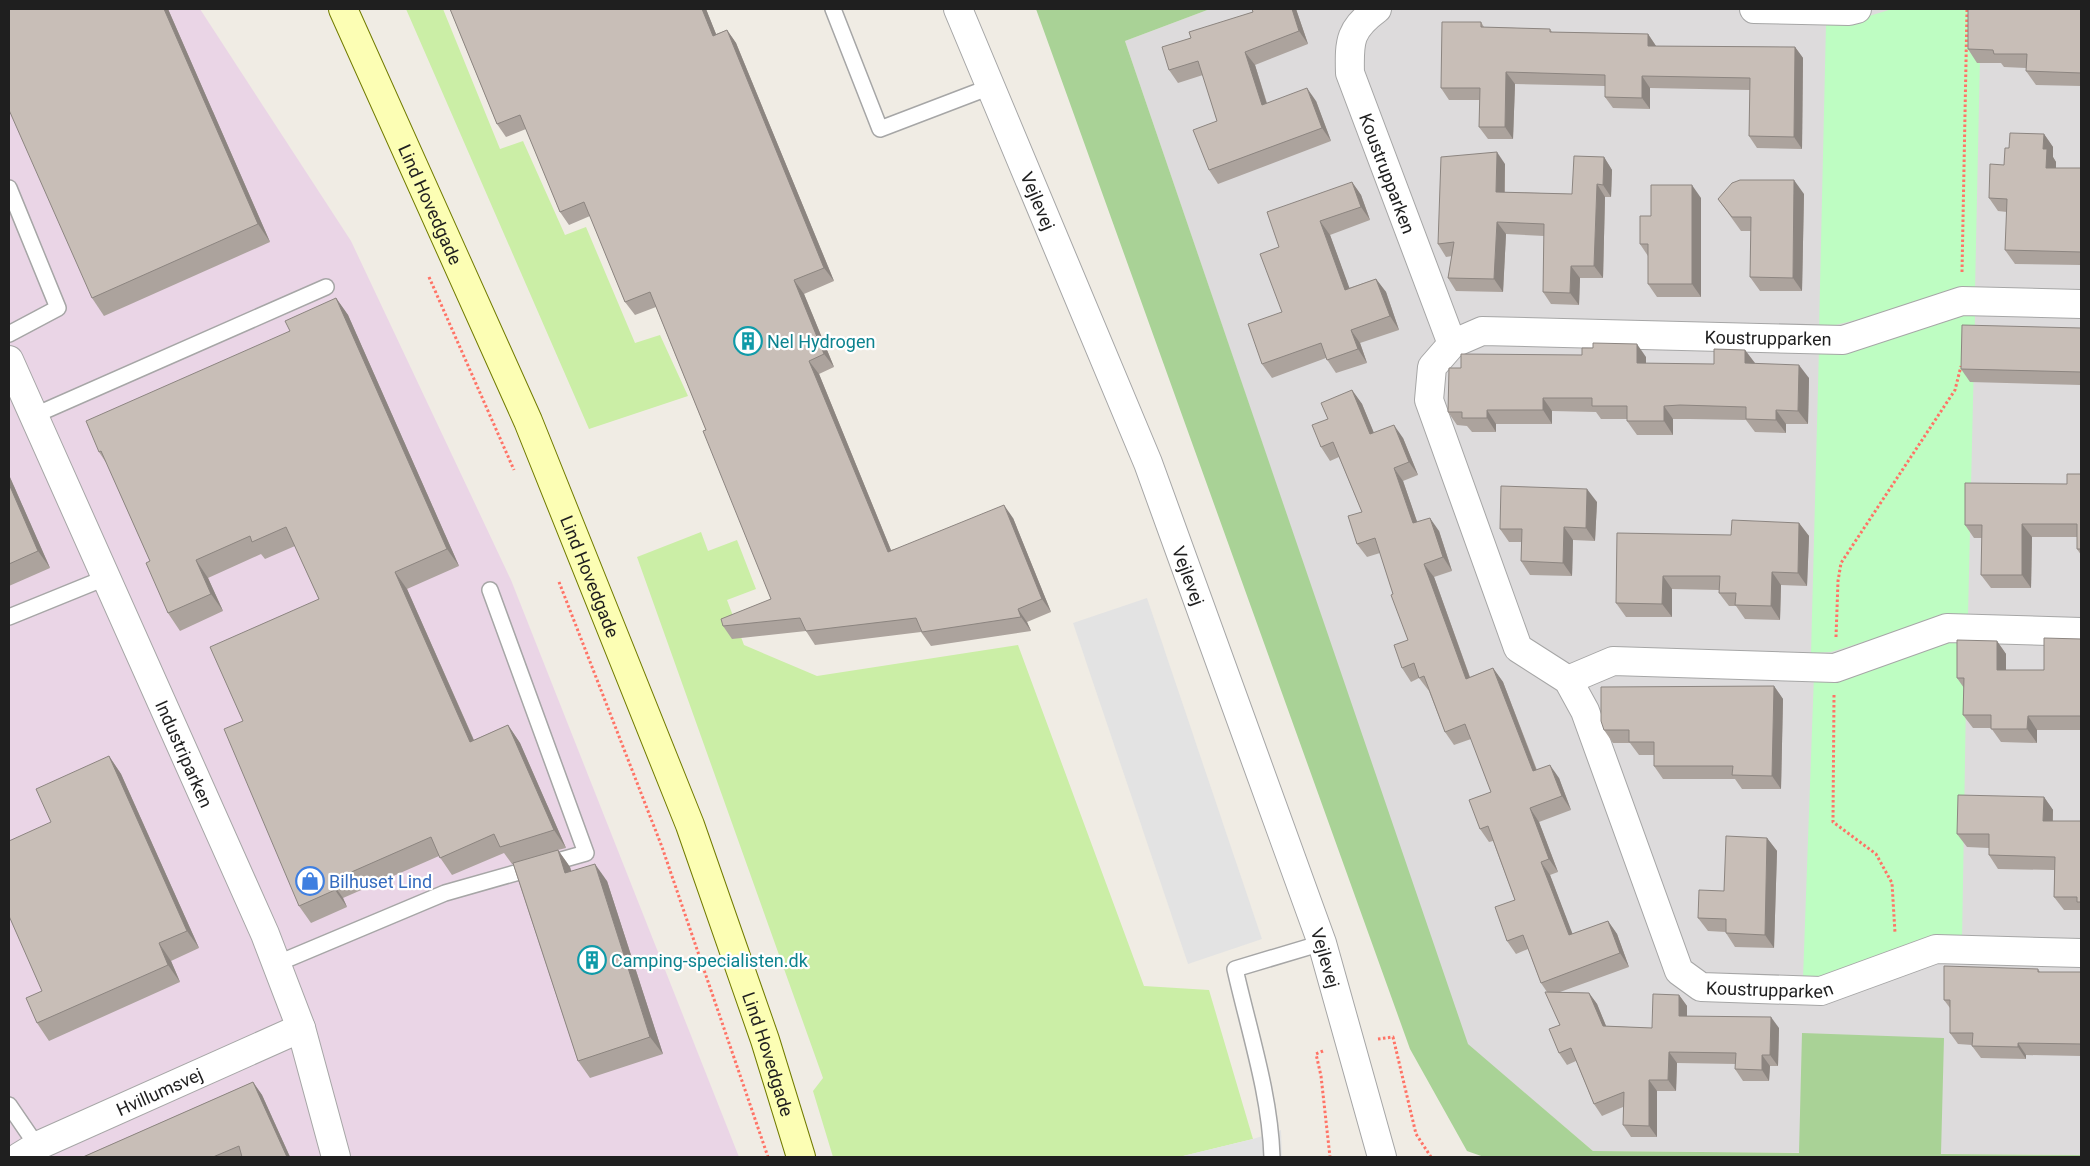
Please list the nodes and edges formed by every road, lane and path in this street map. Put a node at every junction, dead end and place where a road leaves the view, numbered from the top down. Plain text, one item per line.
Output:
1 (343, 9) edge
2 (833, 9) edge
3 (958, 9) edge
4 (1377, 9) edge
5 (1754, 9) edge
6 (1857, 9) edge
7 (1967, 9) edge
8 (990, 87) junction
9 (9, 188) edge
10 (426, 270) dead end
11 (326, 287) dead end
12 (1962, 301) junction
13 (2081, 304) edge
14 (9, 334) edge
15 (1452, 344) junction
16 (9, 360) edge
17 (1962, 362) edge
18 (33, 416) junction
19 (517, 478) dead end
20 (105, 578) junction
21 (558, 579) dead end
22 (490, 590) dead end
23 (9, 617) edge
24 (2081, 632) edge
25 (1835, 668) junction
26 (1568, 680) junction
27 (1322, 943) junction
28 (2081, 954) edge
29 (276, 964) junction
30 (1896, 964) junction
31 (301, 1028) junction
32 (1350, 1042) junction
33 (9, 1105) edge
34 (28, 1152) edge
35 (336, 1157) edge
36 (768, 1157) edge
37 (801, 1157) edge
38 (1272, 1157) edge
39 (1330, 1157) edge
40 (1382, 1157) edge
41 (1431, 1157) edge

1 - 37 main road, Lind Hovedgade
2 - 8 lane
3 - 8 street, Vejlevej
4 - 15 street, Koustrupparken
5 - 6 street
7 - 12 path
8 - 27 street, Vejlevej
9 - 14 lane
10 - 19 path
11 - 18 lane
12 - 13 street, Koustrupparken
12 - 15 street, Koustrupparken
15 - 26 street, Koustrupparken
16 - 18 street, Industriparken
17 - 25 path
18 - 20 street, Industriparken
20 - 23 lane
20 - 29 street, Industriparken
21 - 36 path
22 - 29 lane
24 - 25 street
25 - 26 street
25 - 30 path
26 - 30 street, Koustrupparken
27 - 32 street, Vejlevej
27 - 38 lane
28 - 30 street, Koustrupparken
29 - 31 street, Industriparken
31 - 34 street, Hvillumsvej
31 - 35 street, Industriparken
32 - 39 path
32 - 40 street, Vejlevej
32 - 41 path
33 - 34 lane

